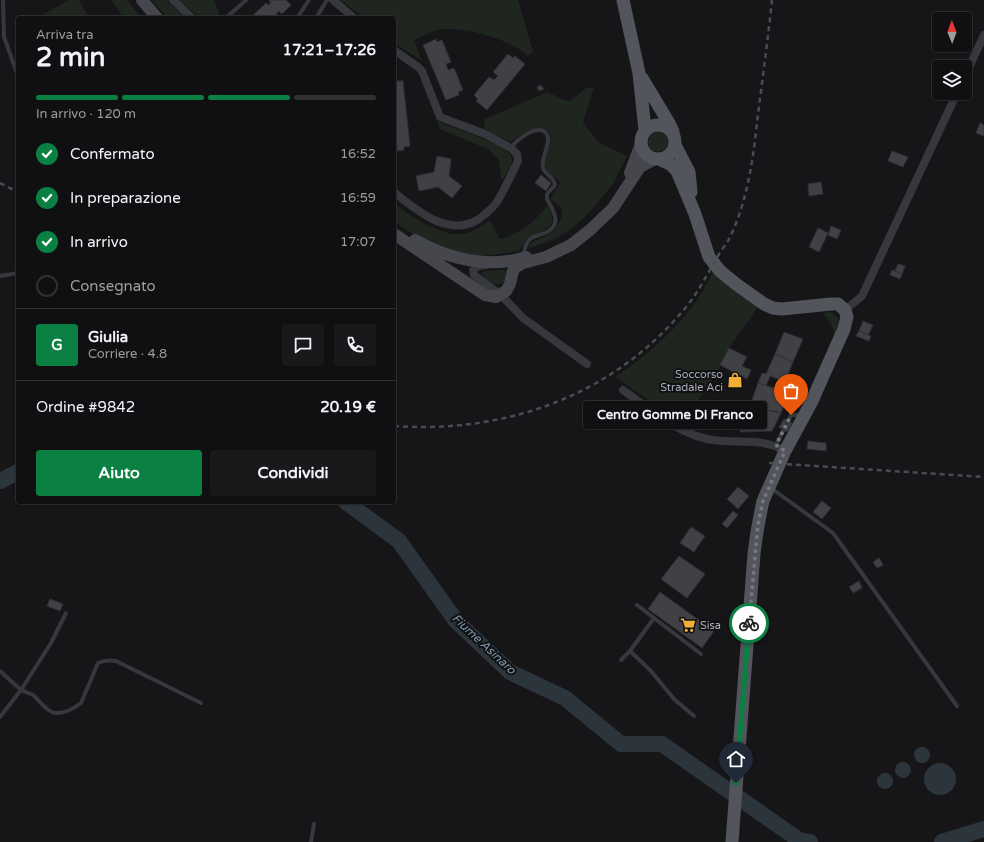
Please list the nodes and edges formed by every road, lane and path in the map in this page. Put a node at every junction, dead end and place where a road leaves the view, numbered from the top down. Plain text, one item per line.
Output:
1 (3, 0) edge
2 (142, 0) edge
3 (173, 0) edge
4 (246, 0) edge
5 (309, 0) edge
6 (327, 0) edge
7 (333, 0) edge
8 (623, 0) edge
9 (155, 16) edge
10 (190, 16) edge
11 (228, 16) edge
12 (298, 16) edge
13 (317, 16) edge
14 (352, 16) edge
15 (984, 36) edge
16 (396, 51) edge
17 (972, 61) edge
18 (16, 70) edge
19 (639, 73) junction
20 (954, 100) edge
21 (645, 130) junction
22 (674, 139) junction
23 (641, 144) junction
24 (511, 148) junction
25 (657, 159) junction
26 (396, 194) edge
27 (695, 214) junction
28 (396, 228) edge
29 (396, 235) edge
30 (522, 258) junction
31 (499, 263) junction
32 (16, 273) edge
33 (0, 276) edge
34 (501, 295) junction
35 (845, 310) junction
36 (586, 364) dead end
37 (623, 390) dead end
38 (780, 448) junction
39 (769, 487) junction
40 (637, 605) dead end
41 (66, 613) dead end
42 (654, 618) junction
43 (630, 651) junction
44 (701, 654) dead end
45 (621, 660) dead end
46 (0, 671) edge
47 (21, 690) junction
48 (200, 703) dead end
49 (957, 706) dead end
50 (694, 716) dead end
51 (0, 717) edge
52 (314, 824) dead end
53 (311, 842) edge
54 (732, 842) edge

1 - 18 lane
2 - 9 main road
3 - 10 street
4 - 11 lane
5 - 12 lane
6 - 13 lane
7 - 14 street
8 - 19 main road
15 - 17 street
16 - 24 street
19 - 21 main road
19 - 22 main road
20 - 35 street
21 - 22 main road
21 - 23 main road
22 - 25 main road
22 - 27 main road
23 - 25 main road
23 - 30 main road
24 - 26 street
24 - 30 lane
25 - 27 main road
25 - 34 main road
27 - 35 main road
28 - 31 main road
29 - 34 main road
30 - 31 main road
31 - 34 street
32 - 33 lane
34 - 36 street
35 - 38 main road
37 - 38 street
38 - 39 main road
39 - 49 lane
39 - 54 main road
40 - 42 lane
41 - 47 lane
42 - 43 lane
42 - 44 lane
43 - 45 lane
43 - 50 lane
46 - 47 lane
47 - 48 lane
47 - 51 lane
52 - 53 lane

